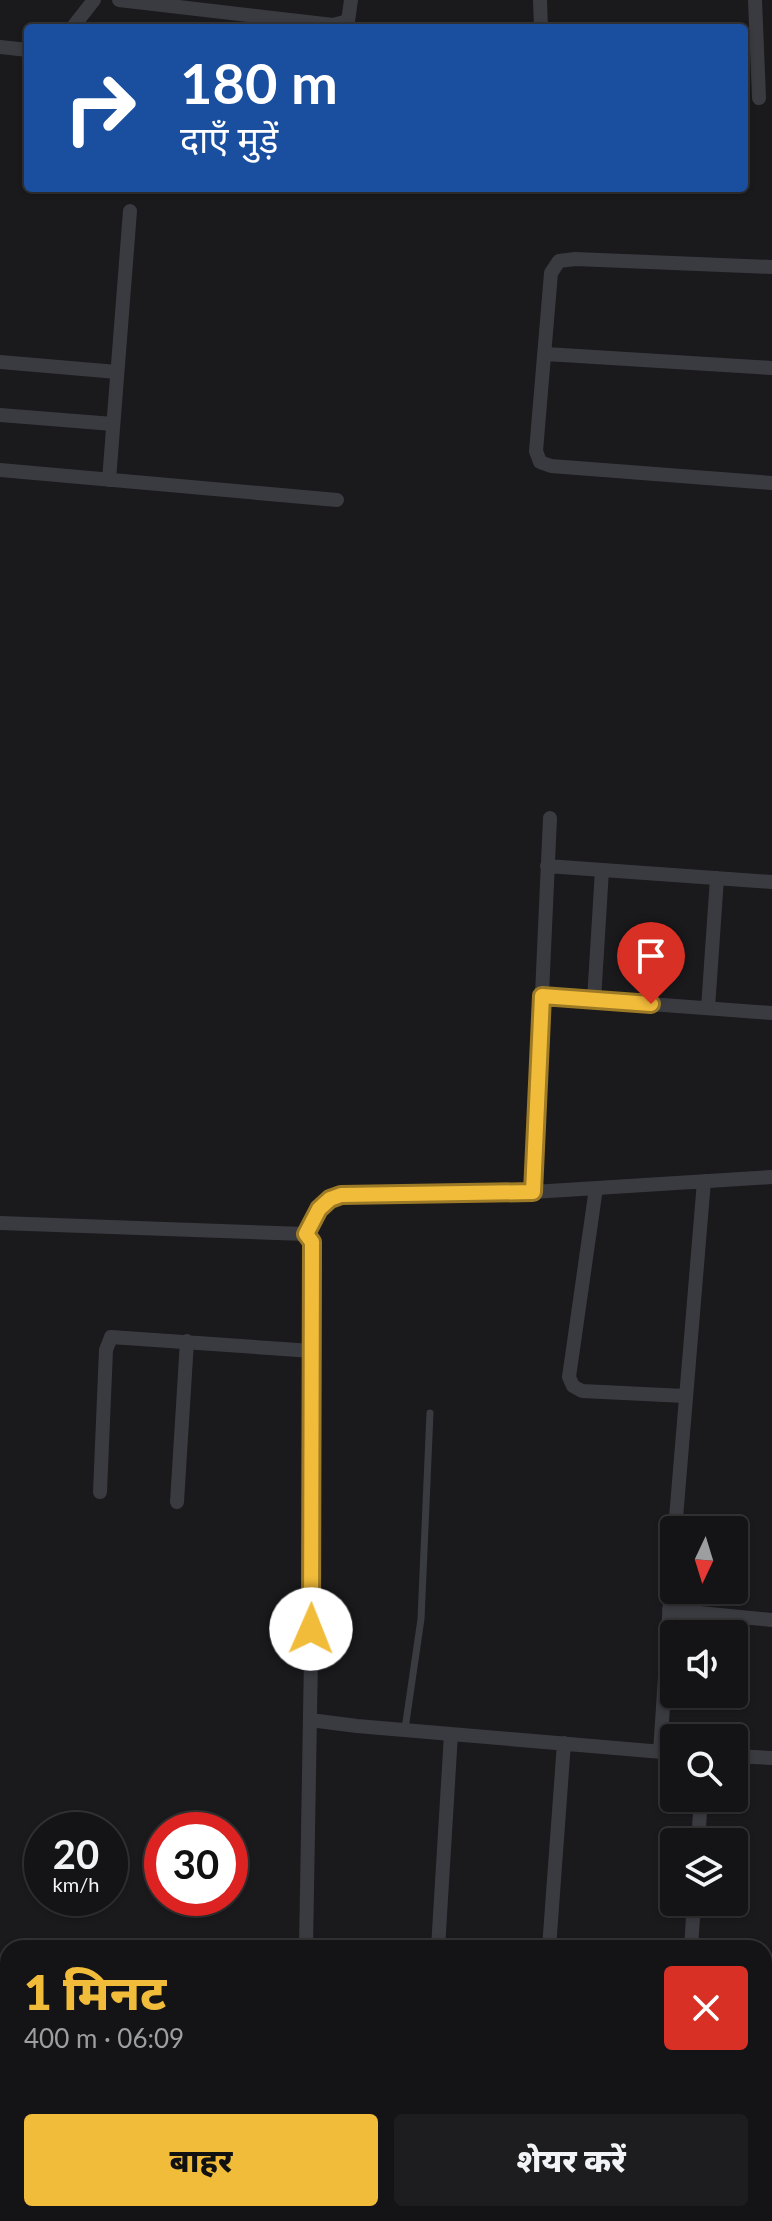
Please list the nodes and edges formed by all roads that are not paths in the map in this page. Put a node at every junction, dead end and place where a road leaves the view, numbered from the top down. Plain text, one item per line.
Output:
1 (94, 0) edge
2 (119, 0) edge
3 (351, 0) edge
4 (540, 0) edge
5 (755, 0) edge
6 (75, 24) edge
7 (324, 24) edge
8 (337, 24) edge
9 (541, 24) edge
10 (0, 47) edge
11 (24, 50) edge
12 (751, 57) edge
13 (759, 98) dead end
14 (130, 211) dead end
15 (772, 267) edge
16 (546, 354) junction
17 (0, 362) edge
18 (772, 368) edge
19 (117, 372) junction
20 (0, 415) edge
21 (113, 424) junction
22 (0, 470) edge
23 (109, 480) junction
24 (772, 483) edge
25 (337, 500) dead end
26 (550, 818) dead end
27 (547, 866) junction
28 (602, 870) junction
29 (717, 878) junction
30 (772, 882) edge
31 (542, 996) junction
32 (594, 1000) junction
33 (708, 1008) junction
34 (772, 1013) edge
35 (772, 1177) edge
36 (704, 1181) junction
37 (596, 1188) junction
38 (533, 1192) junction
39 (0, 1223) edge
40 (306, 1234) junction
41 (187, 1341) junction
42 (312, 1351) junction
43 (685, 1396) junction
44 (430, 1413) dead end
45 (100, 1492) dead end
46 (177, 1502) dead end
47 (676, 1516) edge
48 (669, 1604) edge
49 (669, 1610) junction
50 (772, 1620) edge
51 (310, 1720) junction
52 (667, 1724) edge
53 (405, 1730) junction
54 (451, 1734) junction
55 (564, 1743) junction
56 (660, 1751) edge
57 (748, 1757) edge
58 (772, 1758) edge
59 (693, 1916) edge
60 (306, 1940) edge
61 (438, 1940) edge
62 (550, 1940) edge
63 (692, 1940) edge

1 - 6 street
2 - 7 street
3 - 8 street
4 - 9 street
5 - 12 street
10 - 11 street
12 - 13 street
14 - 19 street
15 - 16 street
16 - 18 street
16 - 24 street
17 - 19 street
19 - 21 street
20 - 21 street
21 - 23 street
22 - 23 street
23 - 25 street
26 - 27 street
27 - 28 street
27 - 31 street
28 - 29 street
28 - 32 street
29 - 30 street
29 - 33 street
31 - 32 street
31 - 38 street
32 - 33 street
33 - 34 street
35 - 36 street
36 - 37 street
36 - 43 street
37 - 38 street
37 - 43 street
38 - 40 street
39 - 40 street
40 - 42 street
41 - 42 street
41 - 45 street
41 - 46 street
42 - 51 street
43 - 47 street
44 - 53 lane
48 - 49 street
49 - 50 street
49 - 52 street
51 - 53 street
51 - 60 street
53 - 54 street
54 - 55 street
54 - 61 street
55 - 56 street
55 - 62 street
57 - 58 street
59 - 63 street

